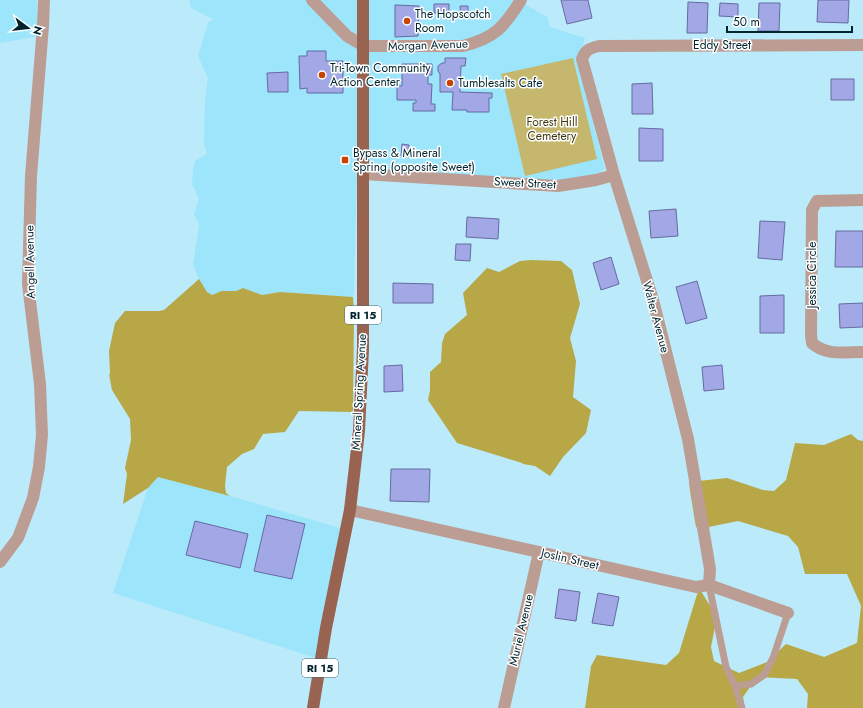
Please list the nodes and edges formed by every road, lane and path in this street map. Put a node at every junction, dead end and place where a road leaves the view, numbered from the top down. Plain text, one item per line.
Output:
1 (44, 0) edge
2 (312, 0) edge
3 (363, 0) edge
4 (521, 0) edge
5 (863, 45) edge
6 (364, 46) junction
7 (584, 53) joint
8 (363, 174) junction
9 (614, 175) junction
10 (863, 200) edge
11 (863, 352) edge
12 (350, 510) junction
13 (539, 552) junction
14 (0, 562) edge
15 (708, 585) junction
16 (788, 613) joint
17 (735, 686) junction
18 (313, 708) edge
19 (504, 708) edge
20 (742, 708) edge

1 - 14 street, Angell Avenue
2 - 6 street
3 - 6 main road, Mineral Spring Avenue / RI 15
4 - 6 street, Morgan Avenue
5 - 7 street, Eddy Street
6 - 8 main road, Mineral Spring Avenue / RI 15
7 - 9 street, Walter Avenue
8 - 9 street, Sweet Street
8 - 12 main road, Mineral Spring Avenue / RI 15
9 - 15 street, Walter Avenue
10 - 11 street, Jessica Circle
12 - 13 street, Joslin Street
12 - 18 main road, Mineral Spring Avenue / RI 15
13 - 15 street, Joslin Street
13 - 19 street, Muriel Avenue
15 - 16 street, Joslin Street
15 - 17 lane
16 - 17 lane
17 - 20 lane

